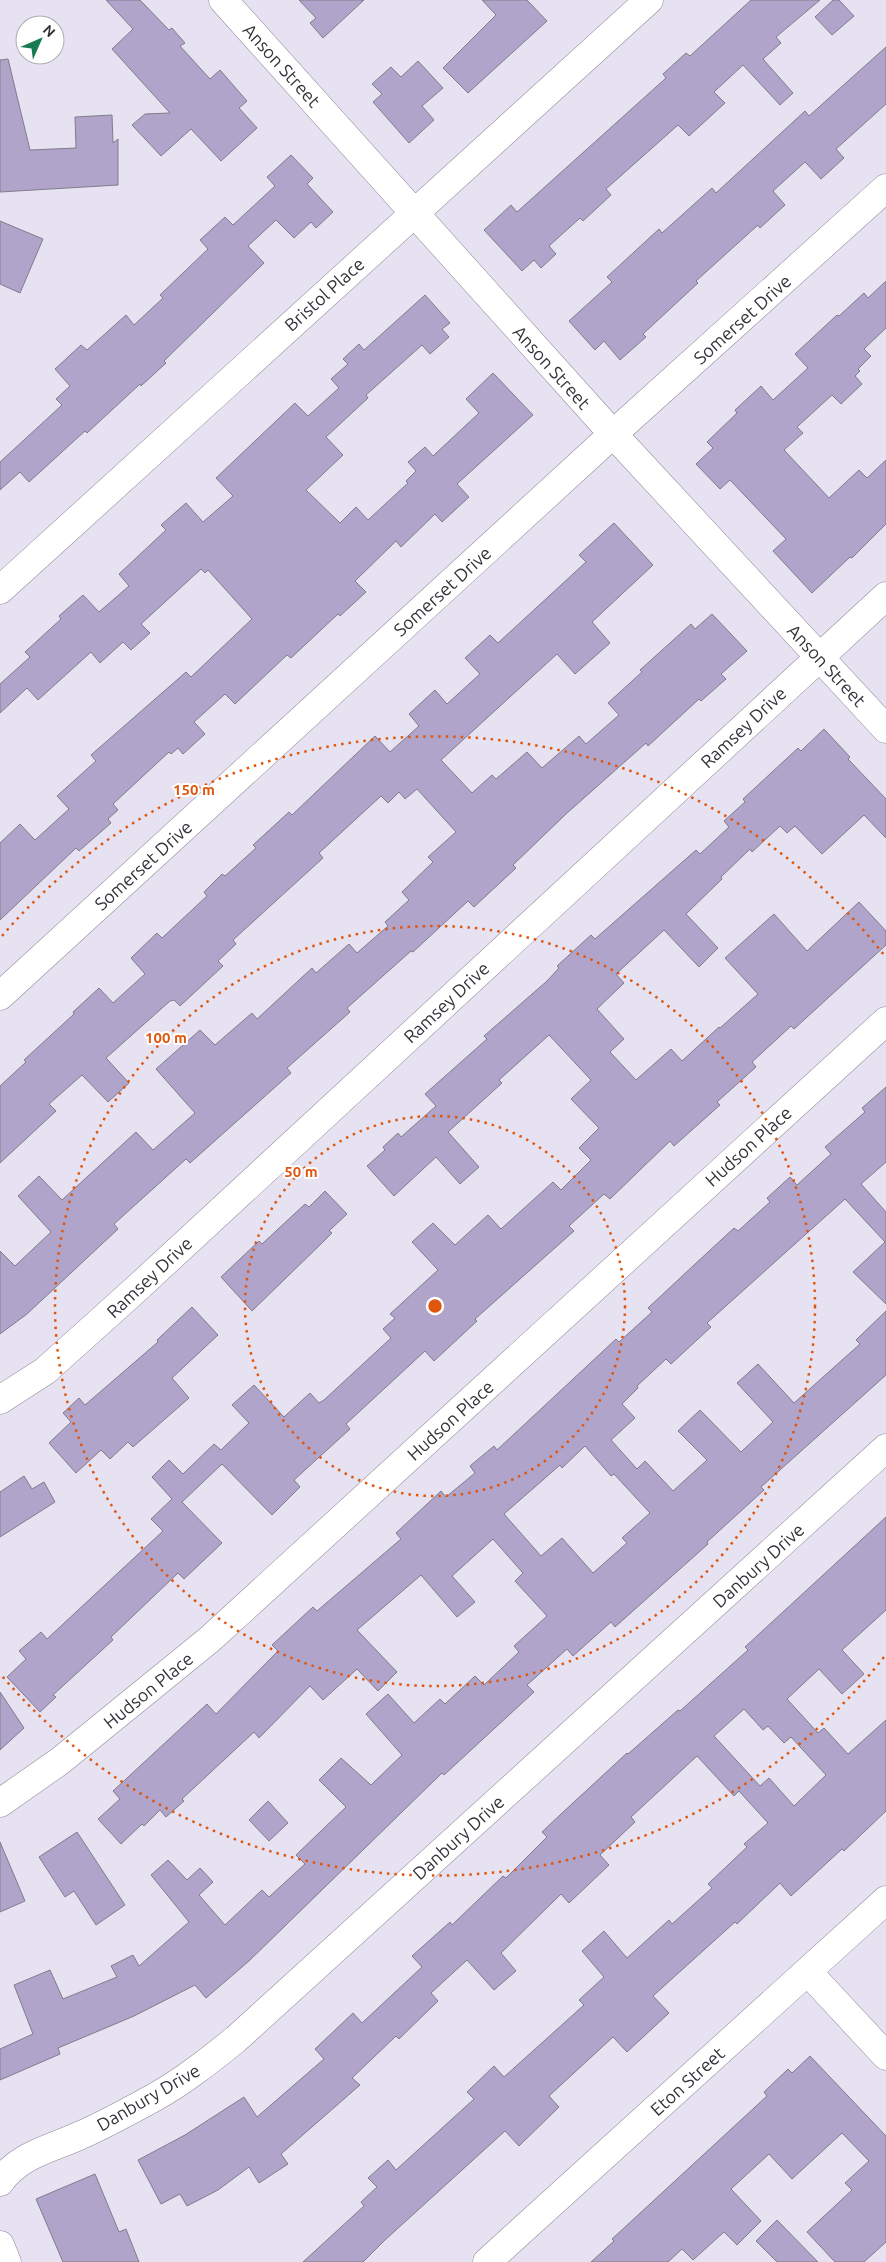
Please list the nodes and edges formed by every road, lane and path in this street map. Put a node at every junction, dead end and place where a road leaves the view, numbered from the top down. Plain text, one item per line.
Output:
1 (223, 0) edge
2 (649, 0) edge
3 (886, 188) edge
4 (414, 213) junction
5 (613, 434) junction
6 (0, 590) edge
7 (886, 596) edge
8 (819, 656) junction
9 (886, 729) edge
10 (0, 996) edge
11 (886, 1020) edge
12 (0, 1400) edge
13 (886, 1448) edge
14 (0, 1803) edge
15 (886, 1900) edge
16 (808, 1972) junction
17 (886, 2056) edge
18 (0, 2182) edge
19 (0, 2245) edge
20 (7, 2262) edge
21 (487, 2262) edge

1 - 4 street, Anson Street
2 - 4 street, Bristol Place
3 - 5 street, Somerset Drive
4 - 5 street, Anson Street
4 - 6 street, Bristol Place
5 - 8 street, Anson Street
5 - 10 street, Somerset Drive
7 - 8 street, Ramsey Drive
8 - 9 street, Anson Street
8 - 12 street, Ramsey Drive
11 - 14 street, Hudson Place
13 - 18 street, Danbury Drive
15 - 16 street, Eton Street
16 - 17 street
16 - 21 street, Eton Street
19 - 20 street

